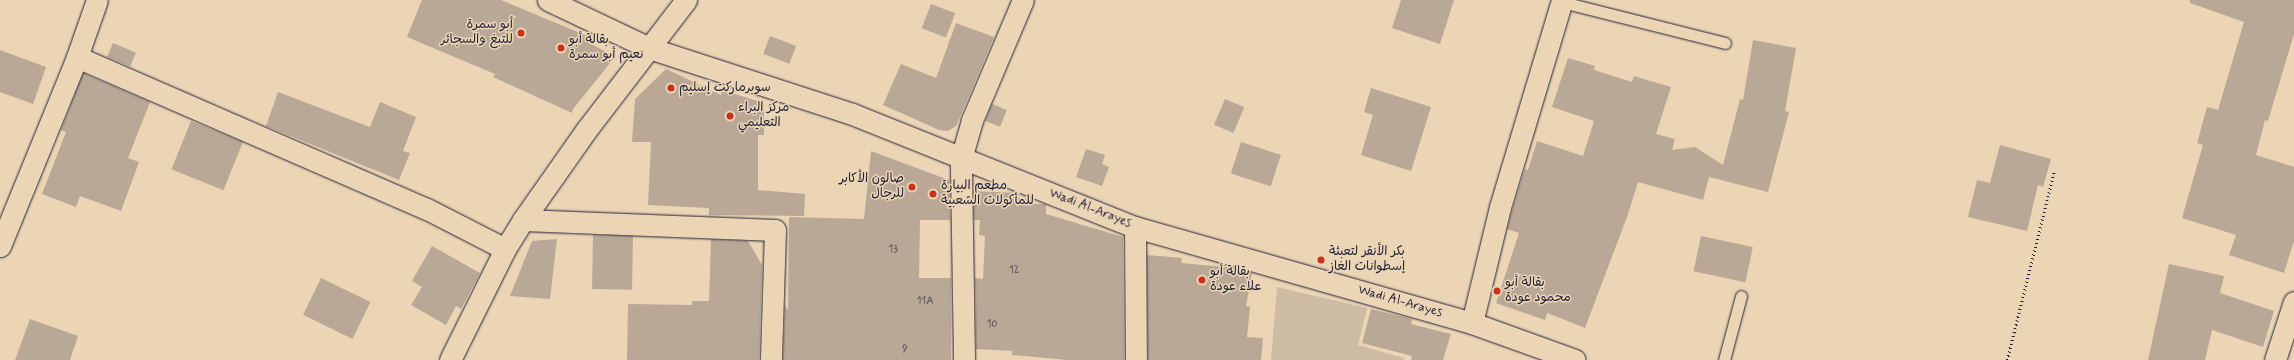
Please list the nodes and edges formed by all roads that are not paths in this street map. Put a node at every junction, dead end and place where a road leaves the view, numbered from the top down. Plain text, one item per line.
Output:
1 (97, 0) edge
2 (548, 0) edge
3 (686, 0) edge
4 (1023, 0) edge
5 (1562, 1) edge
6 (1725, 43) dead end
7 (649, 48) junction
8 (77, 57) junction
9 (961, 159) junction
10 (523, 220) junction
11 (1135, 227) junction
12 (0, 246) edge
13 (505, 249) junction
14 (1742, 296) dead end
15 (2294, 302) edge
16 (1472, 322) junction
17 (450, 360) edge
18 (771, 360) edge
19 (964, 360) edge
20 (1136, 360) edge
21 (1575, 360) edge
22 (1724, 360) edge
23 (2275, 360) edge

1 - 8 street
2 - 7 street, Wadi Al-Arayes
3 - 7 street
4 - 9 street
5 - 6 lane
5 - 16 street
7 - 9 street, Wadi Al-Arayes
7 - 10 street
8 - 12 street
8 - 13 street
9 - 11 street, Wadi Al-Arayes
9 - 19 street
10 - 13 street
10 - 18 street
11 - 16 street, Wadi Al-Arayes
11 - 20 street
13 - 17 street
14 - 22 lane
15 - 23 street
16 - 21 street, Wadi Al-Arayes

